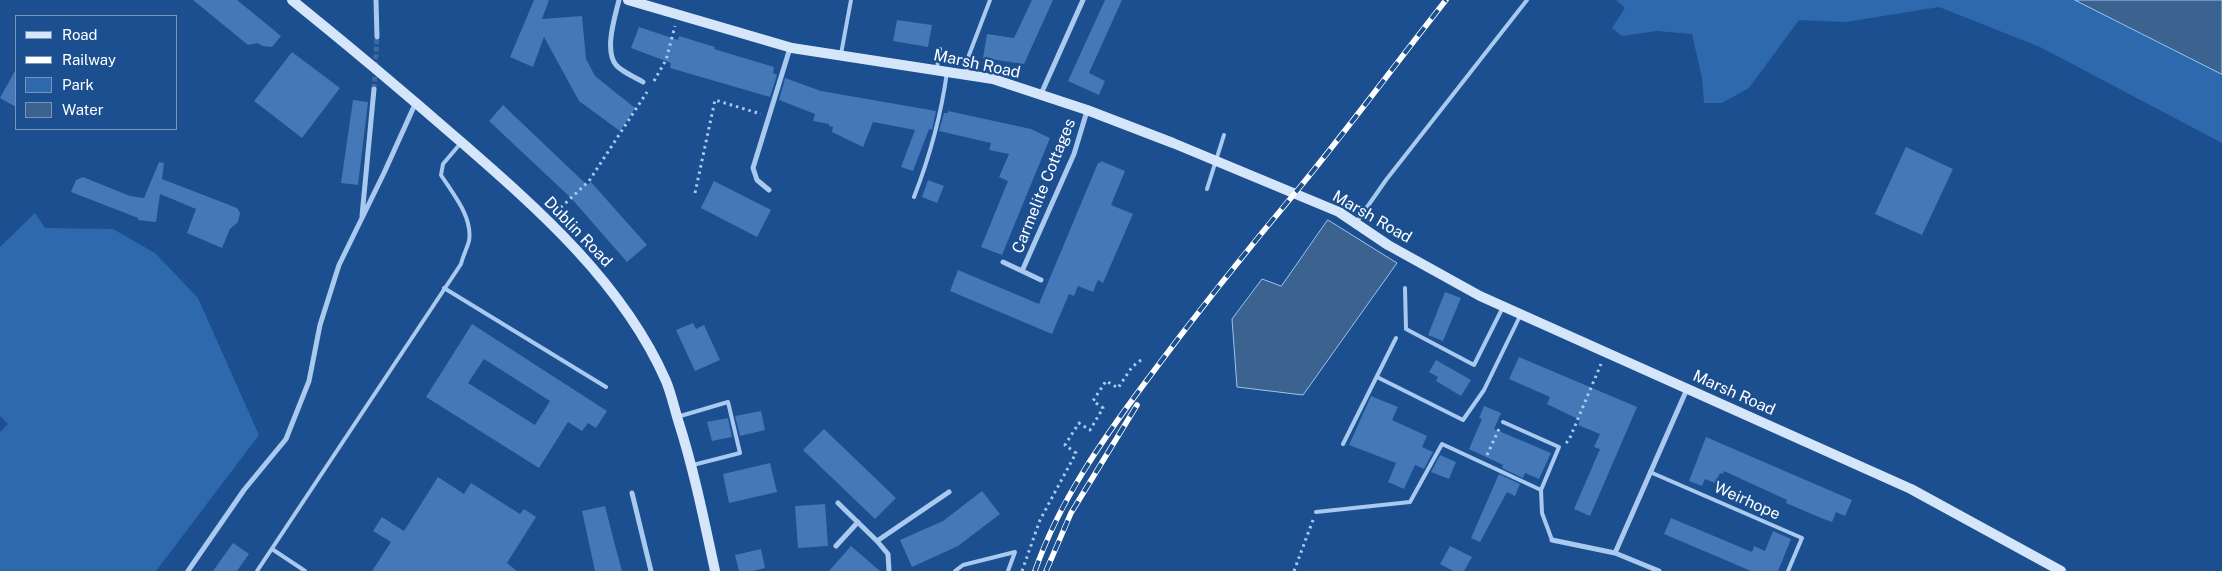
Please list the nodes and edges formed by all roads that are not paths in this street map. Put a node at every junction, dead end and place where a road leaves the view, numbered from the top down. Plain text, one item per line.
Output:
1 (292, 0) edge
2 (376, 0) edge
3 (619, 0) edge
4 (628, 0) edge
5 (851, 0) edge
6 (990, 0) edge
7 (1083, 0) edge
8 (1526, 0) edge
9 (377, 37) tunnel mouth
10 (791, 47) junction
11 (940, 49) dead end
12 (841, 55) junction
13 (936, 70) junction
14 (947, 72) junction
15 (966, 75) junction
16 (643, 82) dead end
17 (374, 89) tunnel mouth
18 (1041, 94) junction
19 (416, 102) junction
20 (1087, 110) junction
21 (1224, 135) dead end
22 (462, 142) junction
23 (1216, 161) junction
24 (1207, 189) dead end
25 (769, 190) dead end
26 (914, 198) dead end
27 (361, 219) junction
28 (1356, 223) junction
29 (1003, 262) dead end
30 (1022, 271) junction
31 (1041, 280) dead end
32 (444, 288) junction
33 (1405, 288) dead end
34 (1503, 306) junction
35 (1521, 314) junction
36 (1396, 338) dead end
37 (1377, 377) junction
38 (606, 387) dead end
39 (1687, 389) junction
40 (677, 417) junction
41 (1503, 422) road end
42 (1344, 444) dead end
43 (693, 464) junction
44 (1650, 472) junction
45 (1541, 490) junction
46 (949, 492) dead end
47 (632, 493) dead end
48 (838, 503) dead end
49 (1316, 512) dead end
50 (858, 522) junction
51 (1552, 540) joint
52 (877, 541) junction
53 (836, 546) dead end
54 (272, 548) junction
55 (1615, 553) junction
56 (188, 571) edge
57 (257, 571) edge
58 (305, 571) edge
59 (651, 571) edge
60 (715, 571) edge
61 (889, 571) edge
62 (955, 571) edge
63 (1008, 571) edge
64 (1660, 571) edge
65 (1788, 571) edge
66 (2061, 571) edge

1 - 19 main road, Dublin Road
2 - 9 street
3 - 16 street
4 - 10 main road, Marsh Road
5 - 12 lane
6 - 15 lane
7 - 18 street
8 - 28 lane
10 - 12 main road, Marsh Road
10 - 25 street
11 - 13 lane
12 - 13 main road, Marsh Road
13 - 14 main road, Marsh Road
14 - 15 main road, Marsh Road
14 - 26 lane
15 - 18 main road, Marsh Road
17 - 27 street
18 - 20 main road, Marsh Road
19 - 22 main road, Dublin Road
19 - 27 street
20 - 23 main road, Marsh Road
20 - 30 street, Carmelite Cottages
21 - 23 lane
22 - 32 lane
22 - 40 main road, Dublin Road
23 - 24 lane
23 - 28 main road, Marsh Road
27 - 56 street
28 - 34 main road, Marsh Road
29 - 30 street
30 - 31 street
32 - 38 lane
32 - 54 lane
33 - 34 lane
34 - 35 main road, Marsh Road
35 - 37 lane
35 - 39 main road, Marsh Road
36 - 37 lane
37 - 42 lane
39 - 44 street
39 - 66 main road, Marsh Road
40 - 43 main road, Dublin Road
40 - 43 lane
41 - 45 lane
43 - 60 main road, Dublin Road
44 - 55 street
44 - 65 lane, Weirhope
45 - 49 lane
45 - 51 lane
46 - 52 street
47 - 59 street
48 - 50 street
50 - 52 street
50 - 53 street
51 - 55 street
52 - 61 street
54 - 57 lane
54 - 58 lane
55 - 64 street
62 - 63 lane

